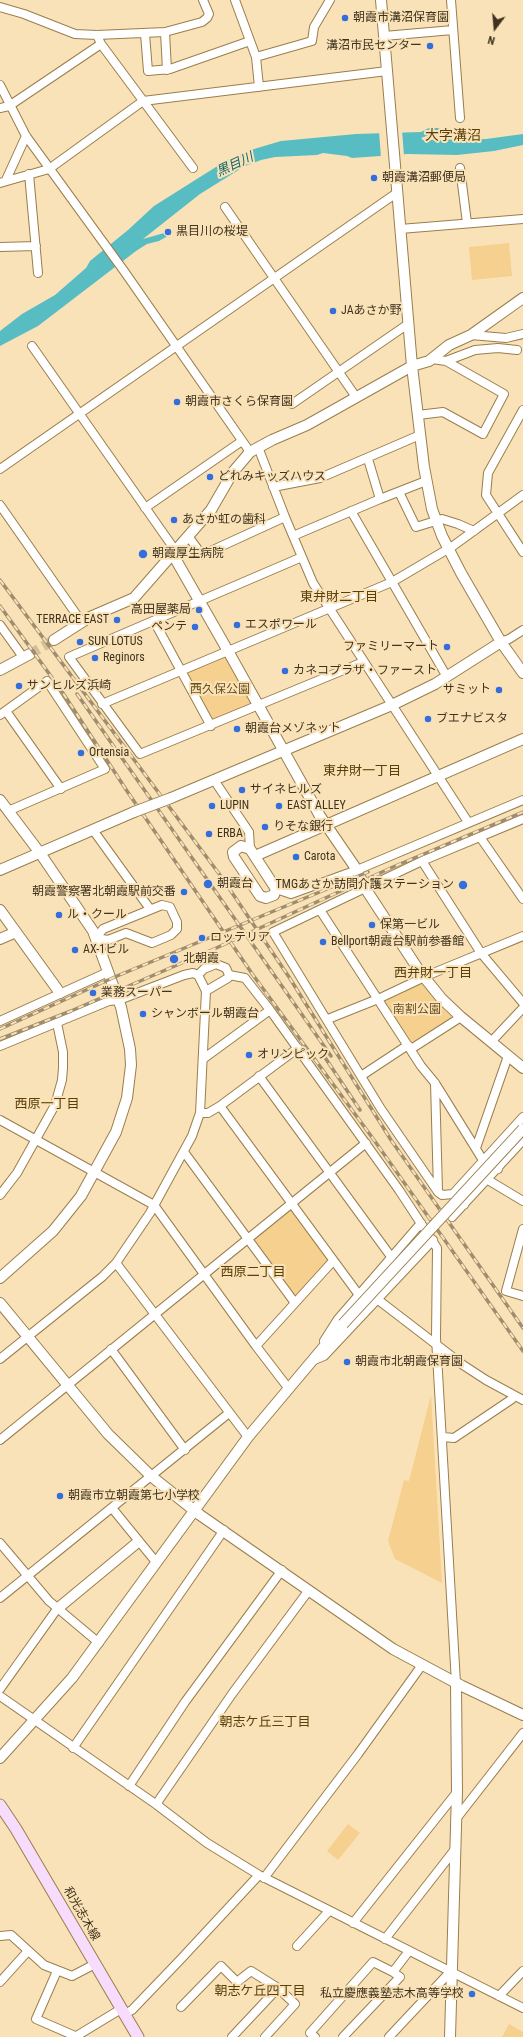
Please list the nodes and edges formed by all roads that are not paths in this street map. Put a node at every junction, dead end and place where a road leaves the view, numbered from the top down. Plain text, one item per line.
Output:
1 (204, 0) edge
2 (235, 0) edge
3 (330, 0) edge
4 (380, 0) edge
5 (450, 0) edge
6 (0, 7) edge
7 (453, 30) junction
8 (165, 32) junction
9 (145, 34) junction
10 (97, 36) junction
11 (384, 36) junction
12 (250, 41) junction
13 (101, 44) junction
14 (256, 57) junction
15 (167, 70) junction
16 (387, 72) junction
17 (0, 84) edge
18 (259, 86) junction
19 (143, 101) junction
20 (9, 106) junction
21 (0, 108) edge
22 (460, 118) dead end
23 (26, 136) junction
24 (193, 168) dead end
25 (460, 168) dead end
26 (49, 170) junction
27 (29, 174) junction
28 (3, 181) edge
29 (398, 192) junction
30 (225, 207) dead end
31 (523, 219) edge
32 (467, 223) junction
33 (400, 229) junction
34 (36, 246) junction
35 (0, 247) edge
36 (38, 273) dead end
37 (273, 279) junction
38 (523, 298) edge
39 (408, 324) junction
40 (523, 334) edge
41 (471, 335) junction
42 (32, 346) dead end
43 (176, 347) junction
44 (517, 350) dead end
45 (432, 359) junction
46 (446, 361) junction
47 (412, 366) junction
48 (338, 372) junction
49 (356, 397) junction
50 (292, 404) dead end
51 (523, 410) edge
52 (79, 414) junction
53 (418, 415) junction
54 (420, 436) junction
55 (242, 440) junction
56 (254, 450) junction
57 (368, 459) junction
58 (0, 469) edge
59 (426, 481) junction
60 (273, 487) junction
61 (399, 492) junction
62 (523, 496) edge
63 (380, 499) junction
64 (0, 505) edge
65 (145, 508) junction
66 (351, 511) junction
67 (497, 513) junction
68 (285, 517) junction
69 (436, 521) junction
70 (474, 531) junction
71 (188, 536) junction
72 (293, 536) junction
73 (448, 549) junction
74 (173, 552) junction
75 (523, 552) edge
76 (302, 557) junction
77 (392, 582) junction
78 (200, 601) junction
79 (329, 608) junction
80 (154, 620) junction
81 (81, 621) junction
82 (0, 625) edge
83 (523, 630) edge
84 (54, 640) tunnel mouth
85 (501, 642) junction
86 (228, 651) junction
87 (26, 656) joint
88 (363, 662) junction
89 (0, 670) edge
90 (181, 670) junction
91 (523, 673) edge
92 (446, 677) junction
93 (102, 704) junction
94 (392, 705) junction
95 (259, 706) junction
96 (3, 713) edge
97 (211, 726) junction
98 (523, 739) edge
99 (285, 751) junction
100 (439, 777) junction
101 (214, 780) junction
102 (61, 788) junction
103 (0, 800) edge
104 (523, 800) edge
105 (8, 812) junction
106 (523, 819) edge
107 (468, 822) junction
108 (325, 824) junction
109 (93, 830) junction
110 (480, 837) junction
111 (252, 852) junction
112 (40, 853) junction
113 (422, 862) junction
114 (0, 870) edge
115 (357, 870) junction
116 (365, 888) junction
117 (276, 889) junction
118 (523, 899) edge
119 (150, 909) junction
120 (0, 910) edge
121 (320, 910) junction
122 (128, 919) junction
123 (16, 932) junction
124 (126, 933) junction
125 (523, 936) edge
126 (96, 938) junction
127 (0, 939) edge
128 (481, 953) junction
129 (108, 972) junction
130 (198, 975) junction
131 (229, 975) junction
132 (424, 978) junction
133 (206, 991) junction
134 (60, 993) junction
135 (378, 999) junction
136 (119, 1000) junction
137 (523, 1003) edge
138 (523, 1008) edge
139 (270, 1010) junction
140 (461, 1018) junction
141 (328, 1019) junction
142 (0, 1021) edge
143 (57, 1023) junction
144 (492, 1042) junction
145 (0, 1046) edge
146 (409, 1047) junction
147 (298, 1048) junction
148 (508, 1056) junction
149 (203, 1059) junction
150 (523, 1068) edge
151 (259, 1076) junction
152 (361, 1076) junction
153 (435, 1083) junction
154 (220, 1106) junction
155 (200, 1113) junction
156 (523, 1117) edge
157 (0, 1120) edge
158 (523, 1129) edge
159 (523, 1140) edge
160 (36, 1141) junction
161 (366, 1143) junction
162 (476, 1148) junction
163 (184, 1152) junction
164 (484, 1160) junction
165 (498, 1169) junction
166 (94, 1172) junction
167 (329, 1172) junction
168 (488, 1180) junction
169 (438, 1192) junction
170 (453, 1194) junction
171 (0, 1195) edge
172 (523, 1201) edge
173 (290, 1203) junction
174 (154, 1205) junction
175 (464, 1205) junction
176 (452, 1217) dead end
177 (422, 1223) junction
178 (523, 1229) edge
179 (248, 1238) junction
180 (433, 1240) junction
181 (392, 1258) junction
182 (333, 1261) junction
183 (116, 1263) junction
184 (204, 1274) junction
185 (0, 1278) edge
186 (359, 1295) junction
187 (523, 1296) edge
188 (377, 1299) junction
189 (0, 1303) edge
190 (295, 1303) junction
191 (155, 1313) junction
192 (28, 1338) junction
193 (436, 1345) junction
194 (256, 1346) junction
195 (111, 1349) junction
196 (0, 1359) edge
197 (311, 1362) junction
198 (67, 1385) junction
199 (289, 1389) junction
200 (514, 1396) junction
201 (523, 1400) edge
202 (229, 1413) junction
203 (248, 1437) junction
204 (443, 1437) junction
205 (0, 1440) edge
206 (185, 1450) junction
207 (151, 1476) junction
208 (112, 1508) junction
209 (194, 1510) junction
210 (224, 1530) junction
211 (0, 1542) edge
212 (138, 1542) junction
213 (156, 1562) junction
214 (282, 1570) junction
215 (27, 1576) junction
216 (309, 1590) junction
217 (0, 1598) edge
218 (57, 1609) junction
219 (99, 1642) junction
220 (422, 1665) junction
221 (456, 1683) junction
222 (0, 1689) edge
223 (0, 1696) edge
224 (523, 1715) edge
225 (35, 1720) junction
226 (523, 1733) edge
227 (73, 1748) junction
228 (0, 1758) edge
229 (130, 1786) junction
230 (457, 1792) junction
231 (0, 1805) edge
232 (157, 1805) junction
233 (456, 1819) junction
234 (456, 1848) junction
235 (262, 1876) junction
236 (329, 1911) junction
237 (353, 1923) junction
238 (0, 1936) edge
239 (385, 1939) junction
240 (297, 1946) dead end
241 (28, 1951) junction
242 (409, 1951) junction
243 (95, 1964) junction
244 (523, 1970) edge
245 (57, 1971) junction
246 (393, 1972) junction
247 (451, 1972) junction
248 (0, 1982) edge
249 (278, 1988) junction
250 (499, 1996) junction
251 (181, 2007) dead end
252 (523, 2008) edge
253 (122, 2011) junction
254 (75, 2037) edge
255 (138, 2037) edge
256 (232, 2037) edge
257 (265, 2037) edge
258 (315, 2037) edge
259 (343, 2037) edge
260 (389, 2037) edge
261 (450, 2037) edge

1 - 8 street
2 - 12 street
3 - 14 street
4 - 11 street
5 - 7 street
6 - 10 street
7 - 11 street
7 - 22 street
8 - 9 street
8 - 15 street
9 - 10 street
9 - 15 street
10 - 13 street
11 - 16 street
12 - 14 street
12 - 15 street
13 - 19 street
13 - 20 street
14 - 18 street
16 - 18 street
16 - 29 street
17 - 20 street
18 - 19 street
19 - 24 street
19 - 26 street
20 - 21 street
20 - 23 street
23 - 26 street
23 - 28 street
25 - 32 street
26 - 27 street
26 - 43 street
27 - 28 street
27 - 34 street
29 - 33 street
29 - 37 street
30 - 37 street
31 - 32 street
32 - 33 street
33 - 39 street
34 - 35 street
34 - 36 street
37 - 43 street
37 - 48 street
38 - 41 street
39 - 47 street
39 - 48 street
40 - 41 street
41 - 45 street
42 - 52 street
43 - 52 street
43 - 55 street
44 - 46 street
45 - 46 street
45 - 47 street
46 - 53 street
47 - 49 street
47 - 53 street
48 - 49 street
48 - 50 street
49 - 56 street
51 - 67 street
52 - 58 street
52 - 65 street
53 - 54 street
54 - 57 street
54 - 59 street
55 - 56 street
55 - 65 street
56 - 60 street
56 - 71 street
57 - 60 street
57 - 63 street
59 - 61 street
59 - 69 street
60 - 68 street
61 - 63 street
61 - 69 street
62 - 67 street
63 - 66 street
64 - 81 street
65 - 74 street
66 - 72 street
66 - 77 street
67 - 70 street
67 - 75 street
68 - 71 street
68 - 72 street
69 - 70 street
69 - 73 street
70 - 73 street
71 - 74 street
72 - 76 street
73 - 77 street
73 - 85 street
74 - 78 street
74 - 81 street
76 - 78 street
76 - 79 street
77 - 79 street
77 - 92 street
78 - 80 street
78 - 86 street
79 - 86 street
79 - 88 street
80 - 90 street
80 - 93 street
81 - 84 street
82 - 87 street
83 - 85 street
85 - 91 street
85 - 92 street
86 - 90 street
86 - 95 street
87 - 89 street
88 - 94 street
88 - 95 street
90 - 93 street
90 - 97 street
92 - 94 street
93 - 97 street
94 - 99 street
94 - 100 street
95 - 97 street
95 - 99 street
96 - 102 street
96 - 102 street
98 - 100 street
99 - 101 street
99 - 108 street
100 - 107 street
100 - 108 street
101 - 109 street, bridge
101 - 111 street
102 - 105 street
103 - 105 street
104 - 107 street
105 - 112 street
106 - 110 street
107 - 115 street
108 - 111 street
108 - 115 street
109 - 112 street
109 - 119 street
110 - 113 street
110 - 118 street
111 - 117 street
111 - 117 street
112 - 114 street
112 - 126 street
113 - 116 street
113 - 128 street
115 - 116 street
115 - 117 street
116 - 121 street
116 - 132 street
119 - 122 street
119 - 124 street
120 - 123 street
121 - 135 street
121 - 141 street
122 - 124 street
122 - 126 street
123 - 127 street
123 - 134 street
124 - 126 street
125 - 128 street
126 - 129 street
128 - 132 street
128 - 137 street
129 - 134 street
129 - 136 street
130 - 131 street
130 - 133 street
130 - 136 street
131 - 133 street
131 - 139 street
132 - 135 street
132 - 140 street
133 - 149 street
134 - 142 street
135 - 141 street
135 - 146 street
136 - 143 street
136 - 166 street
138 - 144 street
139 - 147 street
139 - 149 street
140 - 144 street
140 - 146 street
141 - 152 street
143 - 145 street
143 - 160 street
144 - 148 street
146 - 152 street
146 - 153 street
147 - 151 street
147 - 161 street
148 - 150 street
148 - 162 street
149 - 155 street
151 - 154 street
151 - 167 street
152 - 169 street
153 - 162 street
153 - 169 street
154 - 155 street
154 - 173 street
155 - 163 street
156 - 164 street
157 - 160 street
158 - 197 street, bridge
159 - 165 street
160 - 166 street
160 - 171 street
161 - 167 street
161 - 177 street
162 - 164 street
163 - 174 street
163 - 179 street
164 - 165 street
164 - 170 street
165 - 168 street
166 - 174 street
166 - 185 street
167 - 173 street
167 - 181 street
168 - 172 street
168 - 175 street
169 - 170 street
170 - 175 street
173 - 179 street
173 - 182 street
174 - 183 street
174 - 184 street
175 - 176 street
177 - 180 street
177 - 181 street
178 - 187 street
179 - 184 street
179 - 190 street
180 - 188 street
180 - 193 street
181 - 186 street
182 - 186 street
182 - 190 street
183 - 191 street
183 - 192 street
184 - 191 street
184 - 194 street
186 - 197 street
188 - 193 street
188 - 197 street
189 - 192 street
190 - 194 street
191 - 195 street
191 - 202 street
192 - 196 street
192 - 198 street
193 - 200 street
193 - 204 street
194 - 199 street
195 - 198 street
195 - 206 street
197 - 199 street
198 - 205 street
198 - 207 street
199 - 203 street
200 - 201 street
200 - 204 street
202 - 203 street
202 - 206 street
203 - 209 street
204 - 221 street
206 - 207 street
207 - 208 street
207 - 209 street
208 - 212 street
208 - 215 street
209 - 210 street
209 - 213 street
210 - 214 street
210 - 227 street
211 - 215 street
212 - 213 street
212 - 218 street
213 - 219 street
214 - 216 street
214 - 229 street
215 - 217 street
215 - 218 street
216 - 220 street
216 - 232 street
218 - 219 street
218 - 222 street
219 - 225 street
220 - 221 street
220 - 235 street
221 - 224 street
221 - 230 street
223 - 225 street
225 - 227 street
225 - 228 street
226 - 233 street
227 - 229 street
229 - 232 street
230 - 233 street
230 - 237 street
231 - 243 main road, 和光志木線
232 - 235 street
233 - 234 street
234 - 239 street
234 - 247 street
235 - 236 street
235 - 253 street
236 - 237 street
236 - 240 street
237 - 239 street
238 - 241 street
239 - 242 street
241 - 245 street
241 - 248 street
242 - 246 street
242 - 247 street
243 - 245 street
243 - 253 main road, 和光志木線
244 - 250 street
245 - 254 street
246 - 258 street
246 - 259 street
247 - 250 street
247 - 260 street
247 - 261 street
249 - 251 street
249 - 256 street
249 - 257 street
250 - 252 street
253 - 254 street
253 - 255 main road, 和光志木線

